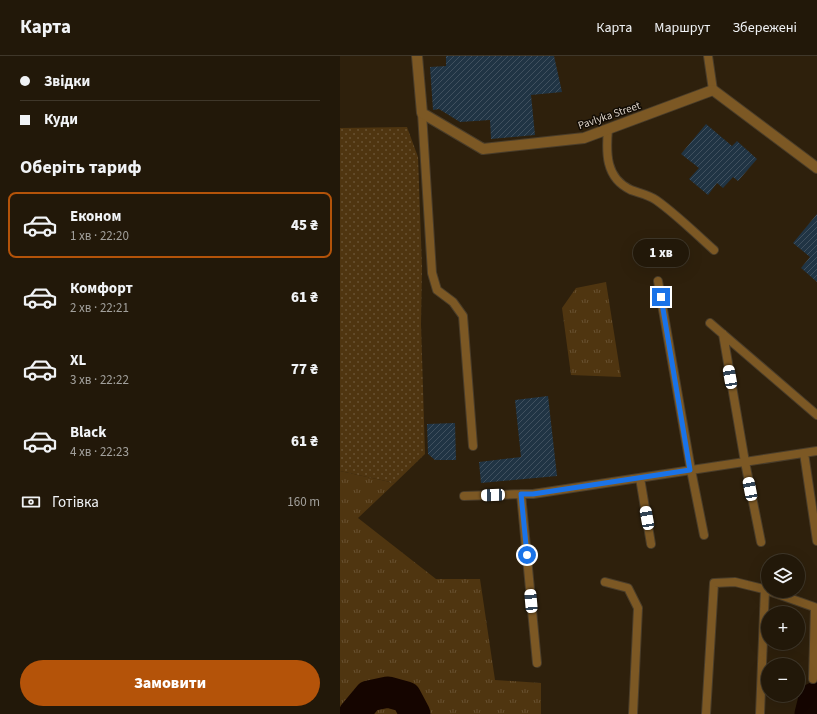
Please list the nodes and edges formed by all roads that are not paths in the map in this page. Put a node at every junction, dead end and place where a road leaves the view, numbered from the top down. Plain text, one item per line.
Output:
1 (417, 56) edge
2 (708, 56) edge
3 (713, 90) junction
4 (422, 113) junction
5 (608, 129) junction
6 (817, 168) edge
7 (714, 250) dead end
8 (658, 281) dead end
9 (710, 323) dead end
10 (723, 334) junction
11 (817, 414) edge
12 (473, 446) dead end
13 (817, 451) edge
14 (804, 453) junction
15 (745, 462) junction
16 (690, 470) junction
17 (640, 478) junction
18 (521, 494) junction
19 (464, 496) dead end
20 (704, 535) dead end
21 (817, 541) edge
22 (761, 542) dead end
23 (652, 544) dead end
24 (604, 582) dead end
25 (761, 588) edge
26 (767, 598) edge
27 (789, 598) edge
28 (816, 608) edge
29 (537, 663) dead end
30 (813, 679) dead end
31 (634, 714) edge
32 (706, 714) edge
33 (760, 714) edge

1 - 4 street
2 - 3 lane
3 - 5 street, Pavlyka Street
3 - 6 street
4 - 5 street, Pavlyka Street
4 - 12 lane
5 - 7 lane
8 - 16 lane
9 - 10 lane
10 - 11 lane
10 - 15 lane
13 - 14 lane
14 - 15 lane
14 - 21 lane
15 - 16 lane
15 - 22 lane
16 - 17 lane
16 - 20 lane
17 - 18 lane
17 - 23 lane
18 - 19 lane
18 - 29 lane
24 - 31 lane
25 - 32 lane
26 - 33 lane
27 - 28 lane
28 - 30 lane

